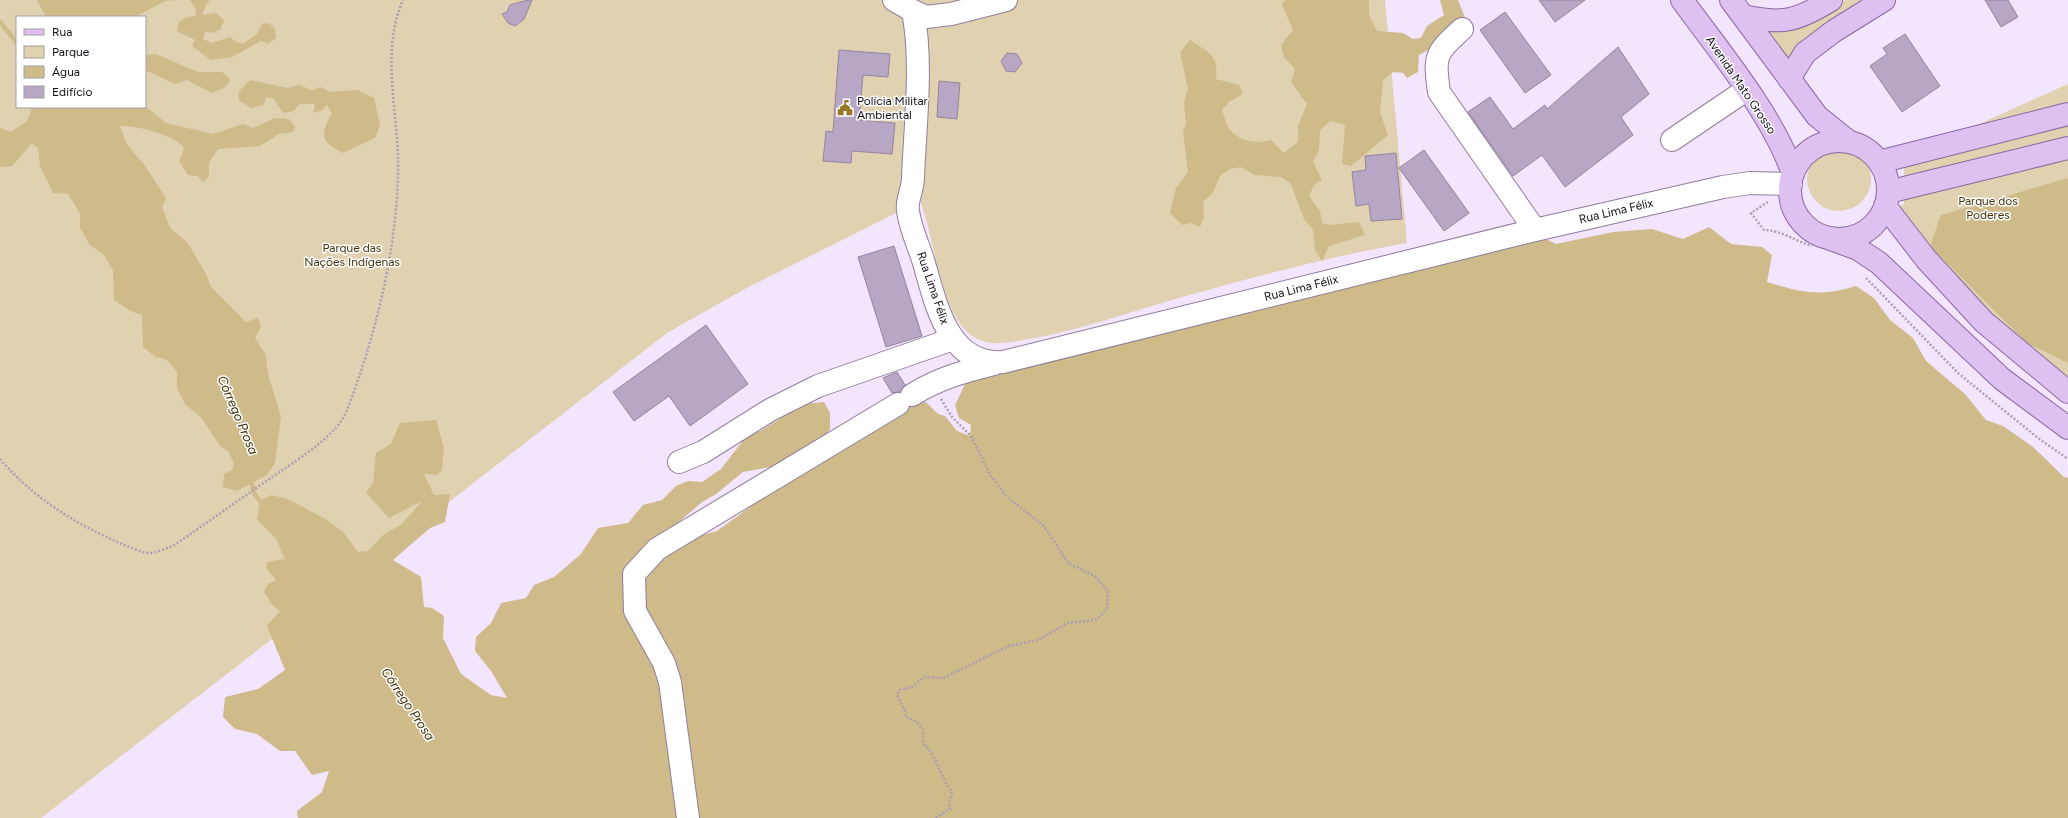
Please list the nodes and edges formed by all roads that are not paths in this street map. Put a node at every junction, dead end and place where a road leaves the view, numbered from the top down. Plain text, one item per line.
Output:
1 (894, 0) edge
2 (1006, 0) edge
3 (1682, 0) edge
4 (1831, 0) edge
5 (1884, 0) edge
6 (1737, 8) edge
7 (913, 11) junction
8 (1462, 29) dead end
9 (1789, 79) junction
10 (1746, 90) junction
11 (2068, 114) edge
12 (2068, 133) edge
13 (1672, 140) dead end
14 (1848, 141) junction
15 (2068, 148) edge
16 (2041, 155) junction
17 (1880, 162) junction
18 (1792, 179) junction
19 (1890, 207) junction
20 (1535, 230) junction
21 (1821, 242) junction
22 (953, 339) junction
23 (1003, 362) junction
24 (2068, 392) edge
25 (2068, 428) edge
26 (679, 462) dead end
27 (688, 818) edge

1 - 7 street
2 - 7 street
3 - 10 main road, Avenida Mato Grosso
4 - 6 main road
5 - 9 main road
6 - 9 main road
7 - 22 street, Rua Lima Félix
8 - 20 street
9 - 14 main road
10 - 13 street
10 - 18 main road, Avenida Mato Grosso
11 - 17 main road
12 - 16 main road
14 - 17 main road
14 - 18 main road
15 - 16 main road
16 - 19 main road
17 - 19 main road
18 - 20 street, Rua Lima Félix
18 - 21 main road
19 - 21 main road
19 - 24 main road
20 - 23 street, Rua Lima Félix
21 - 25 main road
22 - 23 street, Rua Lima Félix
22 - 26 street
23 - 27 street

